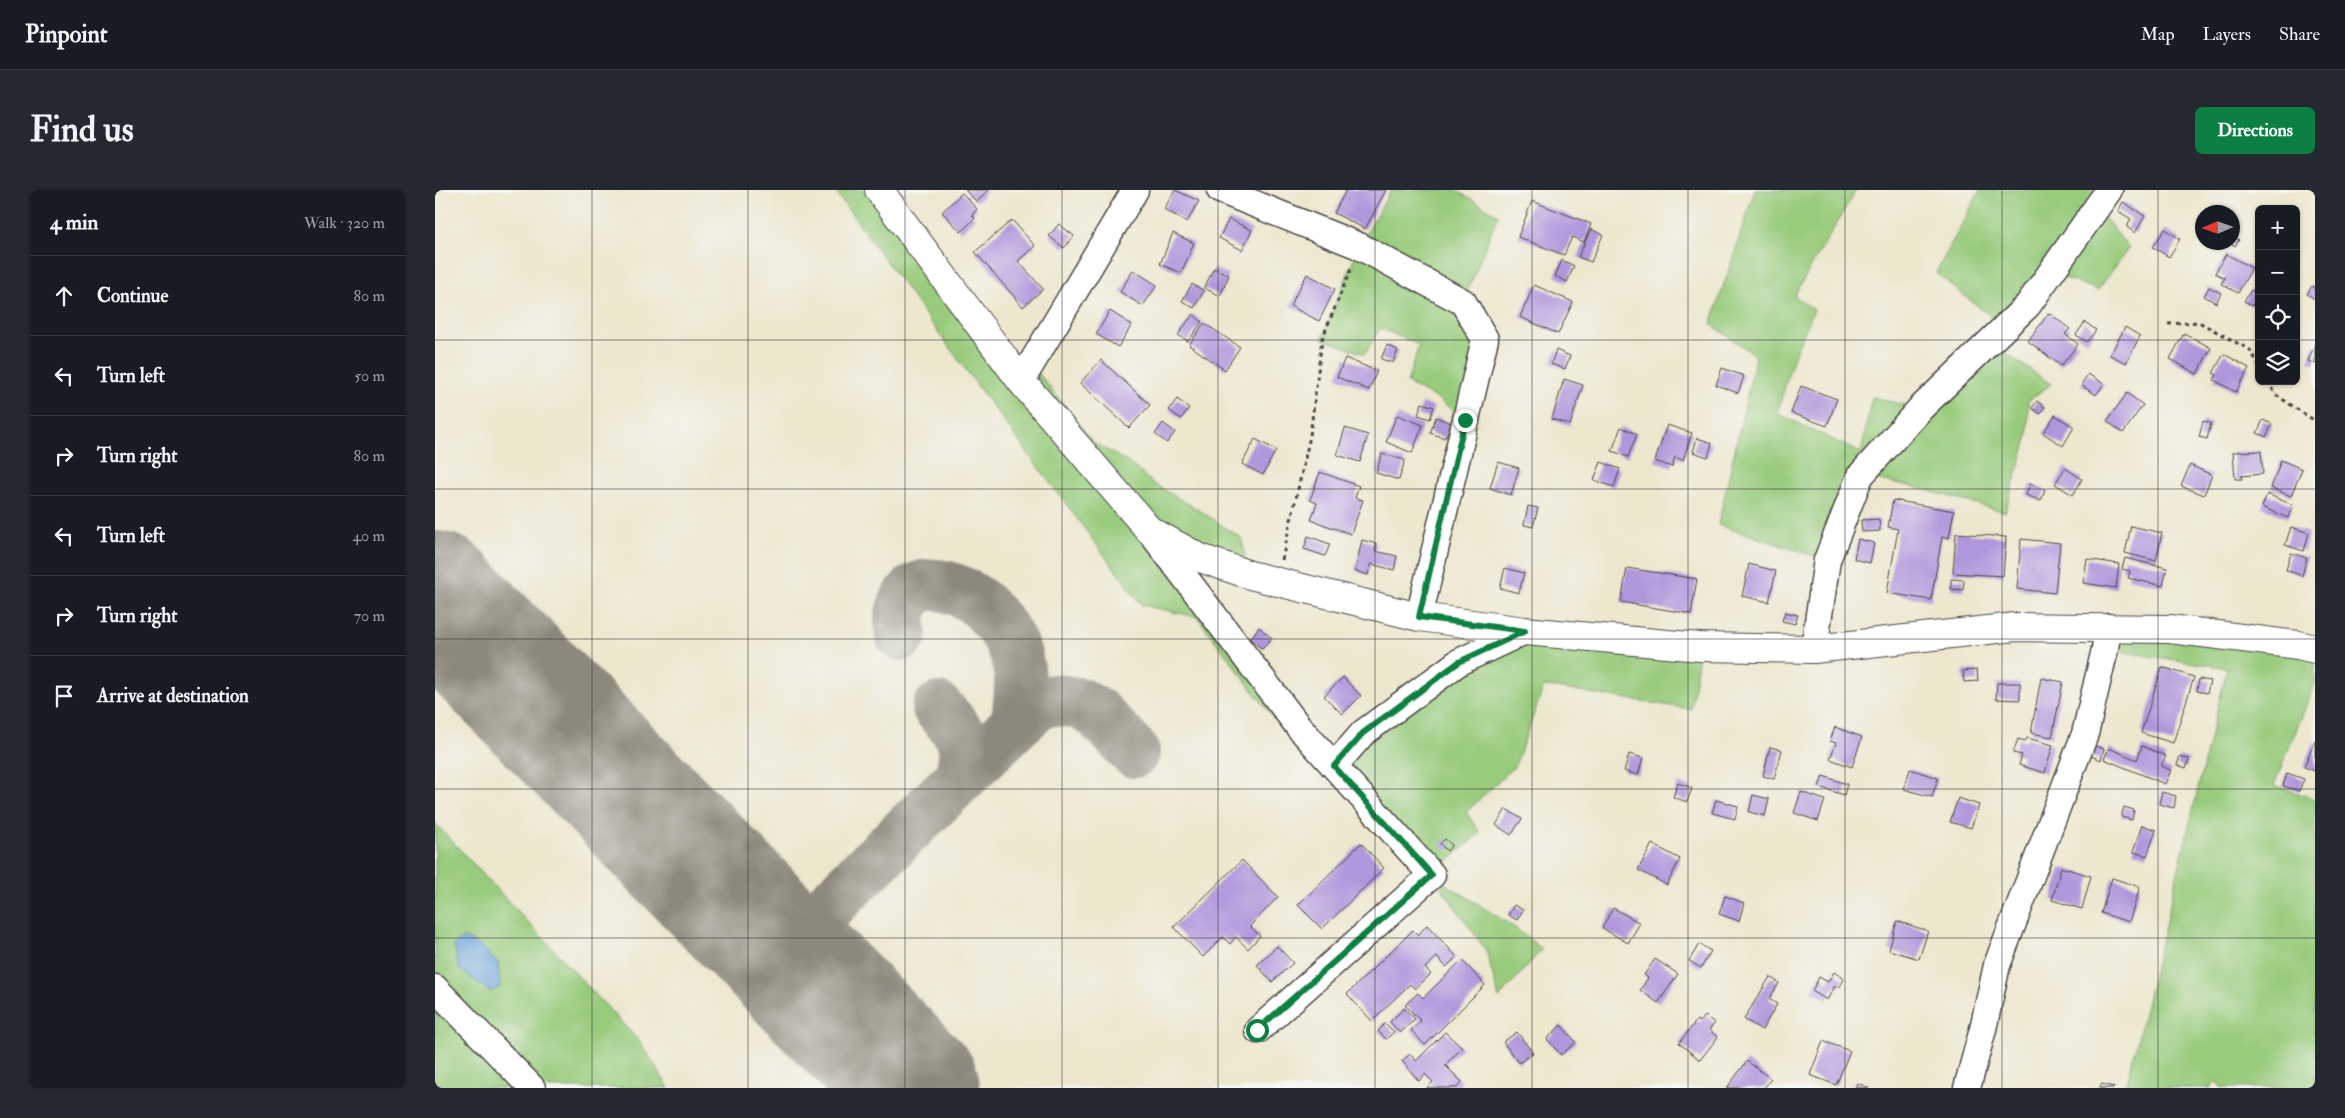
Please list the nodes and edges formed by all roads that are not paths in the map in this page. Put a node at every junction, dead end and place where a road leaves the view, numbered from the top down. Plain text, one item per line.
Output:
1 (879, 190) edge
2 (1135, 190) edge
3 (1220, 190) edge
4 (2109, 190) edge
5 (1021, 381) junction
6 (1149, 530) junction
7 (1419, 617) junction
8 (2108, 627) junction
9 (1525, 631) junction
10 (1814, 649) junction
11 (2315, 649) edge
12 (1334, 766) junction
13 (435, 988) edge
14 (1257, 1030) dead end
15 (532, 1088) edge
16 (1967, 1088) edge

1 - 5 main road
2 - 5 street
3 - 7 street
4 - 10 street
5 - 6 main road
6 - 7 main road
6 - 12 street
7 - 9 main road
8 - 10 main road
8 - 11 main road
8 - 16 street
9 - 10 main road
9 - 12 street
12 - 14 street
13 - 15 street

